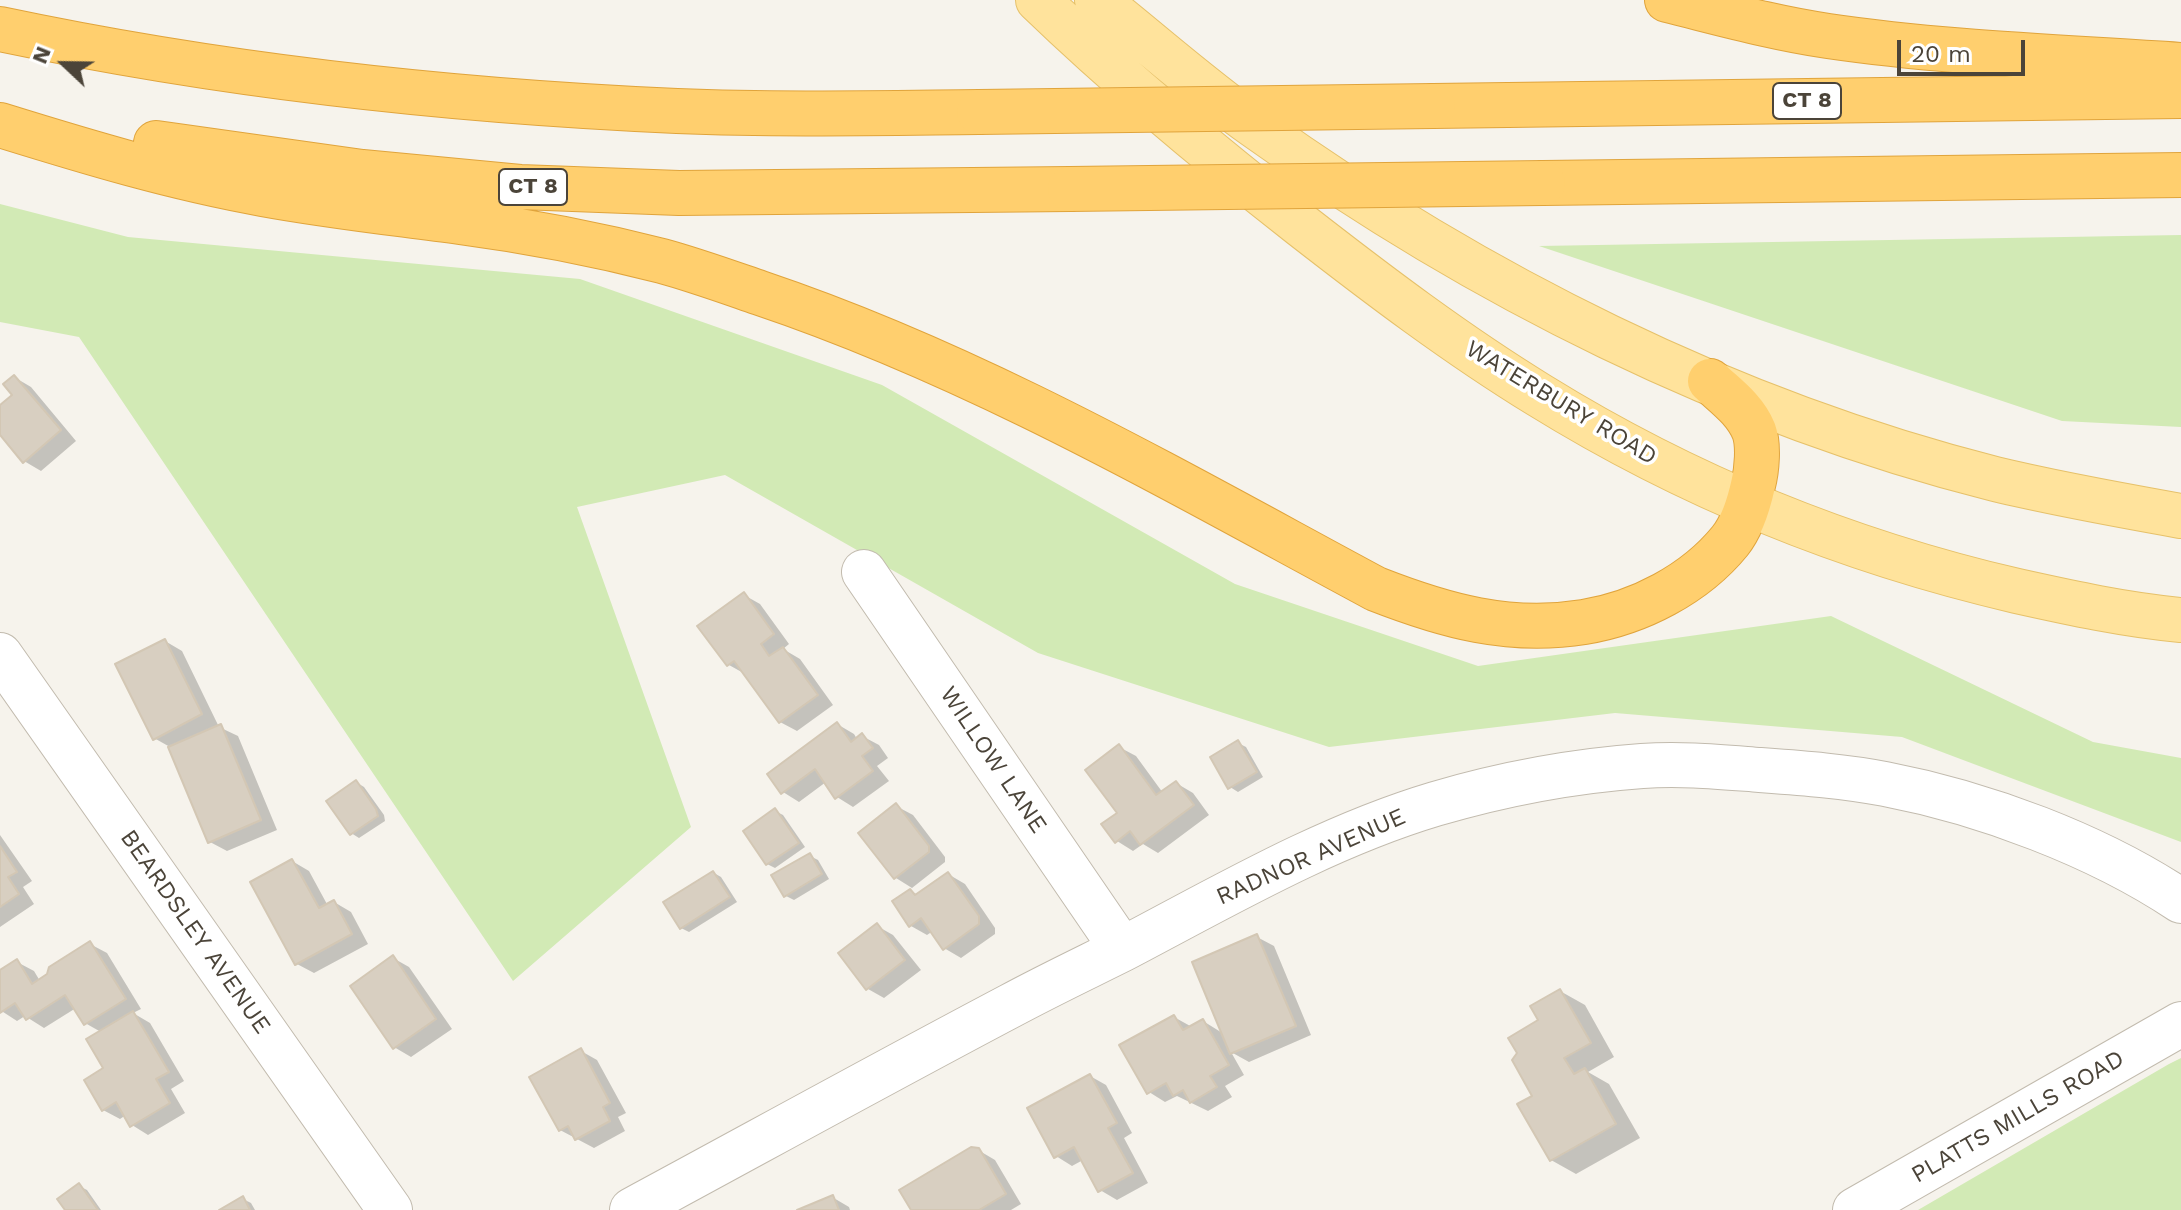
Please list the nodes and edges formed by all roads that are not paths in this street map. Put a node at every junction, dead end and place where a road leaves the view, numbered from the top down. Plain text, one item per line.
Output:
1 (1038, 0) edge
2 (1097, 0) edge
3 (1667, 0) edge
4 (0, 29) edge
5 (2181, 65) edge
6 (2181, 96) edge
7 (0, 115) edge
8 (0, 125) edge
9 (2181, 175) edge
10 (1710, 381) junction
11 (1748, 504) junction
12 (2181, 516) edge
13 (864, 572) dead end
14 (2181, 620) edge
15 (0, 655) edge
16 (2181, 901) edge
17 (1122, 949) junction
18 (2181, 1024) edge
19 (390, 1210) edge
20 (632, 1210) edge
21 (1855, 1210) edge

1 - 11 main road, WATERBURY ROAD
2 - 10 main road
3 - 5 highway
4 - 6 highway, CT 8, bridge
7 - 9 highway, CT 8, bridge
8 - 11 highway
10 - 11 highway
10 - 12 main road
11 - 14 main road, WATERBURY ROAD
13 - 17 street, WILLOW LANE
15 - 19 street, BEARDSLEY AVENUE
16 - 17 street, RADNOR AVENUE
17 - 20 street, RADNOR AVENUE
18 - 21 street, PLATTS MILLS ROAD

